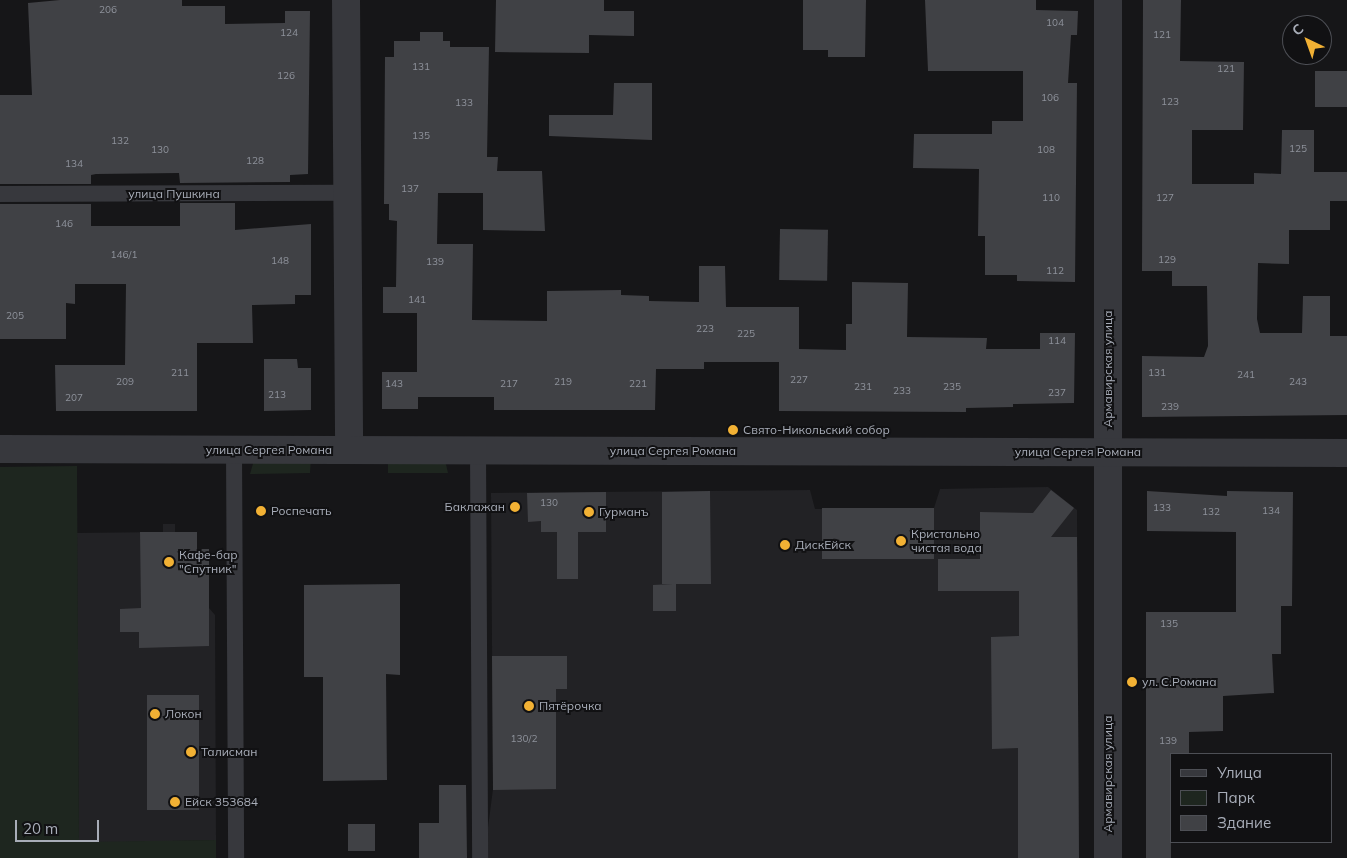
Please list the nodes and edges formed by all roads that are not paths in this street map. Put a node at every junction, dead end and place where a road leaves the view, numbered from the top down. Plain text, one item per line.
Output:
1 (346, 0) edge
2 (1108, 0) edge
3 (347, 193) junction
4 (0, 194) edge
5 (0, 449) edge
6 (234, 450) junction
7 (349, 450) junction
8 (478, 450) junction
9 (1108, 452) junction
10 (1347, 453) edge
11 (236, 858) edge
12 (480, 858) edge
13 (1108, 858) edge

1 - 3 street
2 - 9 street, Армавирская улица
3 - 4 lane, улица Пушкина
3 - 7 street
5 - 6 street, улица Сергея Романа
6 - 7 street, улица Сергея Романа
6 - 11 lane
7 - 8 street, улица Сергея Романа
8 - 9 street, улица Сергея Романа
8 - 12 lane
9 - 10 street, улица Сергея Романа
9 - 13 street, Армавирская улица

